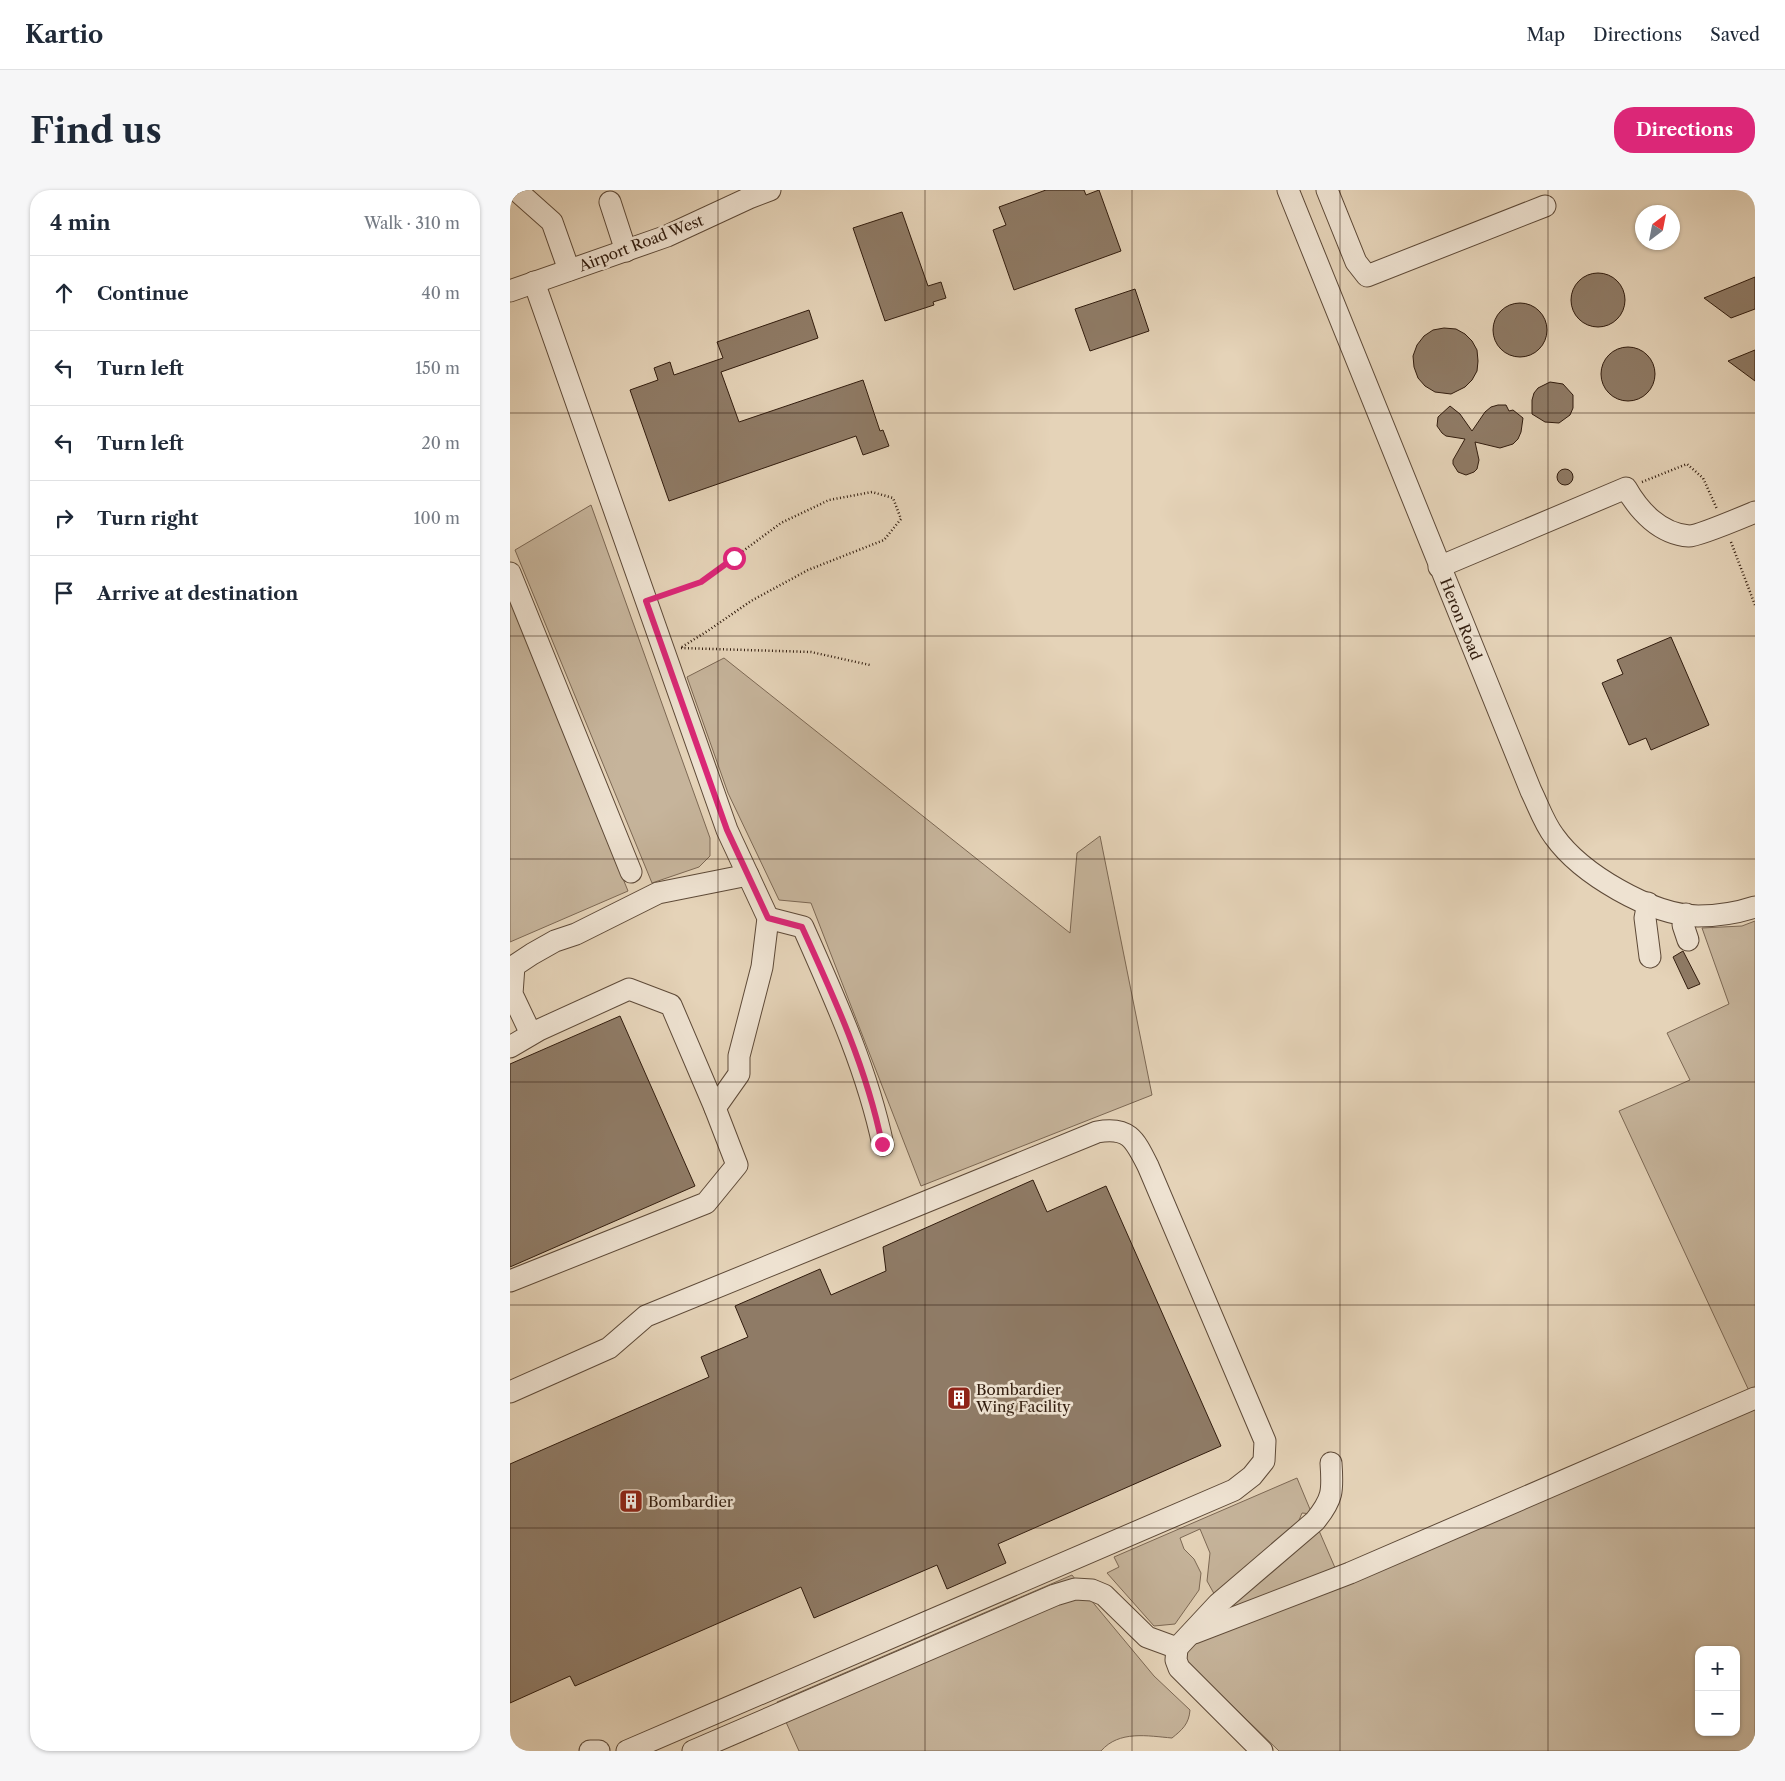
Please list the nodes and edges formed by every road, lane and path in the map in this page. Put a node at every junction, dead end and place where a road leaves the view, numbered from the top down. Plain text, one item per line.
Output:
1 (516, 190) edge
2 (770, 190) edge
3 (1288, 190) edge
4 (1327, 190) edge
5 (610, 202) dead end
6 (1545, 206) dead end
7 (626, 251) junction
8 (569, 270) junction
9 (534, 282) junction
10 (510, 291) edge
11 (1755, 512) edge
12 (1439, 567) junction
13 (510, 573) edge
14 (646, 601) junction
15 (870, 665) dead end
16 (631, 872) dead end
17 (748, 875) junction
18 (1648, 903) junction
19 (1755, 907) edge
20 (1686, 914) junction
21 (768, 918) junction
22 (1688, 940) dead end
23 (1650, 957) dead end
24 (531, 1034) junction
25 (510, 1048) edge
26 (715, 1108) junction
27 (882, 1144) dead end
28 (510, 1281) edge
29 (510, 1392) edge
30 (1755, 1398) edge
31 (1332, 1463) dead end
32 (1182, 1642) junction
33 (590, 1751) edge
34 (599, 1751) edge
35 (628, 1751) edge
36 (693, 1751) edge
37 (1262, 1751) edge

1 - 8 street
2 - 7 street, Airport Road West
3 - 12 street, Heron Road
4 - 6 street
5 - 7 street
7 - 8 street, Airport Road West
8 - 9 street, Airport Road West
9 - 10 street, Airport Road West
9 - 14 street
11 - 12 street
12 - 18 street, Heron Road
13 - 16 street
14 - 15 path
14 - 17 street
17 - 21 street
17 - 24 street
18 - 20 street, Heron Road
18 - 23 street
19 - 20 street, Heron Road
20 - 22 street
21 - 26 street
21 - 27 street
24 - 25 street
24 - 26 street
26 - 28 street
29 - 35 street
30 - 32 street
31 - 32 street
32 - 36 street
32 - 37 street
33 - 34 street

